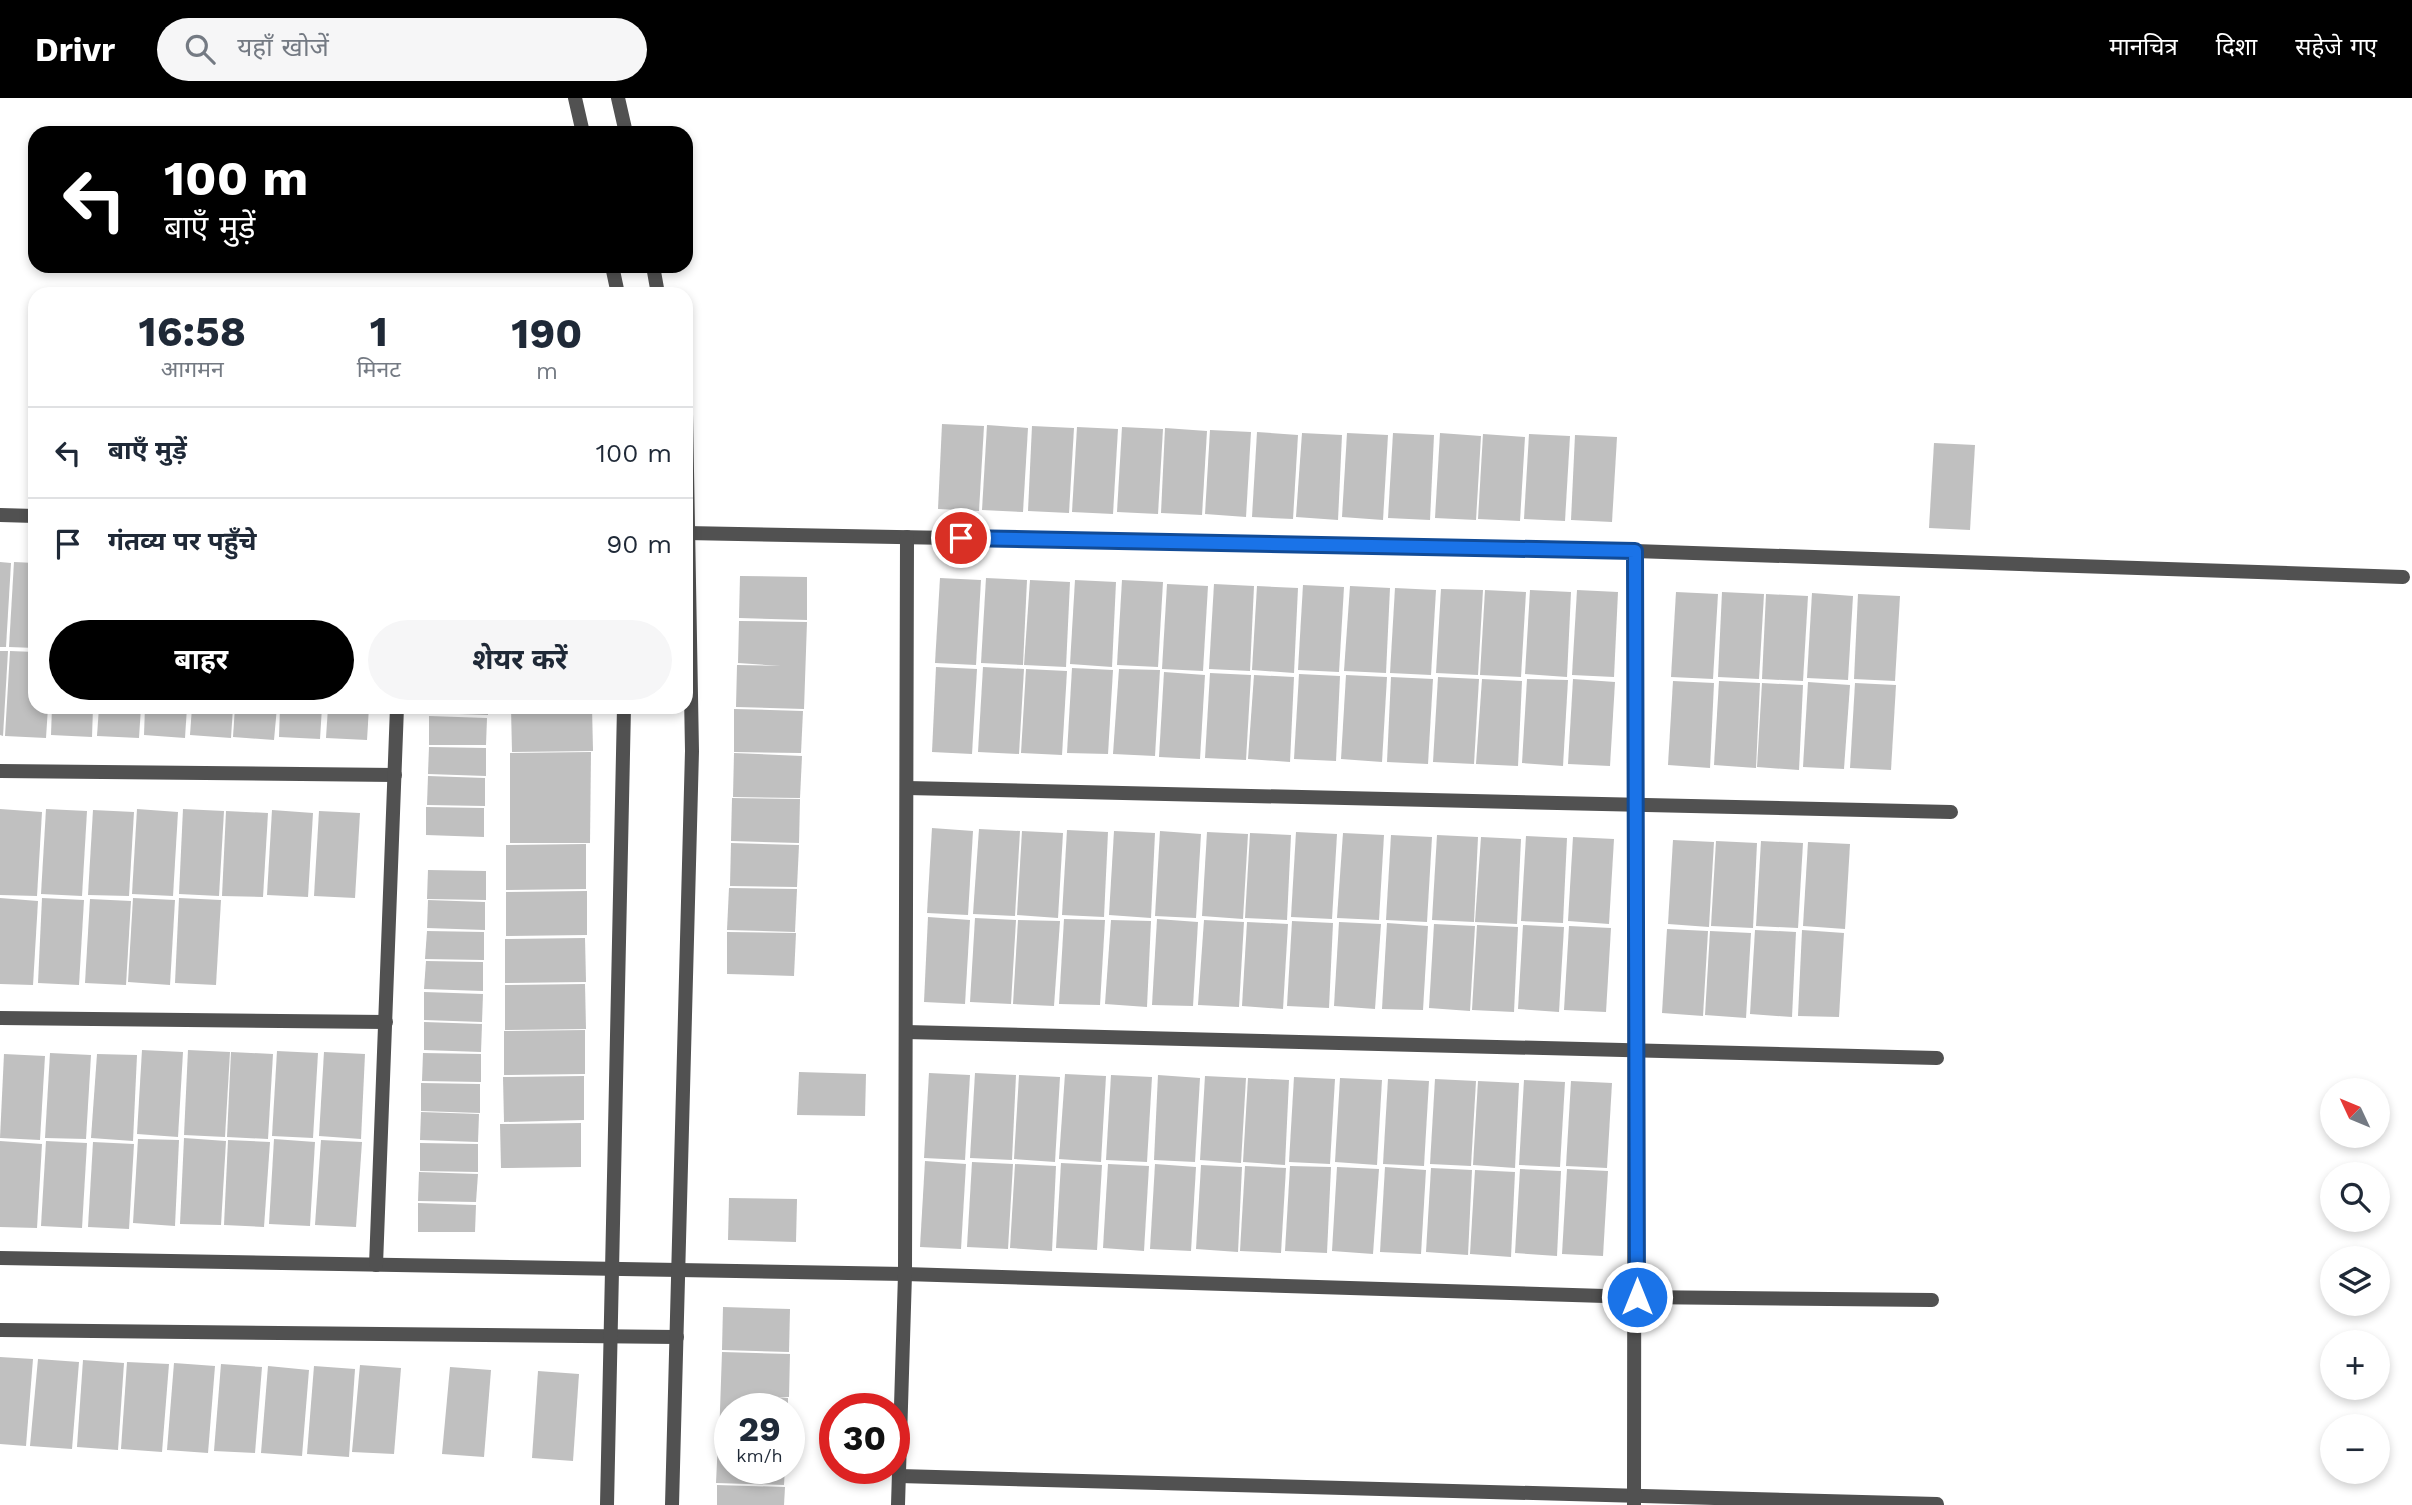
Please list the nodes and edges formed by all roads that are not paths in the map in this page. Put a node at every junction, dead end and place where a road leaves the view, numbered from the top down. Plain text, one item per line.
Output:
1 (575, 98) edge
2 (618, 98) edge
3 (581, 126) edge
4 (624, 126) edge
5 (0, 515) edge
6 (28, 516) edge
7 (693, 533) edge
8 (907, 537) junction
9 (1635, 551) junction
10 (2403, 577) dead end
11 (397, 714) edge
12 (624, 714) edge
13 (691, 714) edge
14 (0, 771) edge
15 (395, 775) junction
16 (907, 788) junction
17 (1636, 804) junction
18 (1951, 812) dead end
19 (0, 1018) edge
20 (386, 1022) junction
21 (906, 1032) junction
22 (1636, 1050) junction
23 (1937, 1058) dead end
24 (0, 1258) edge
25 (376, 1265) junction
26 (612, 1269) junction
27 (678, 1270) junction
28 (905, 1274) junction
29 (1637, 1297) junction
30 (1931, 1300) dead end
31 (0, 1330) edge
32 (611, 1337) junction
33 (677, 1338) junction
34 (901, 1393) edge
35 (910, 1476) edge
36 (899, 1484) edge
37 (1634, 1501) edge
38 (1937, 1504) edge
39 (607, 1505) edge
40 (672, 1505) edge
41 (898, 1505) edge

1 - 3 street
2 - 4 street
5 - 6 street
7 - 8 street
8 - 9 street
8 - 16 street
9 - 10 street
9 - 17 street
11 - 15 street
12 - 26 street
13 - 27 street
14 - 15 street
15 - 20 street
16 - 17 street
16 - 21 street
17 - 18 street
17 - 22 street
19 - 20 street
20 - 25 street
21 - 22 street
21 - 28 street
22 - 23 street
22 - 29 street
24 - 25 street
25 - 26 street
26 - 27 street
26 - 32 street
27 - 28 street
27 - 33 street
28 - 29 street
28 - 34 street
29 - 30 street
29 - 37 street
31 - 32 street
32 - 33 street
32 - 39 street
33 - 40 street
35 - 37 street
36 - 41 street
37 - 38 street

